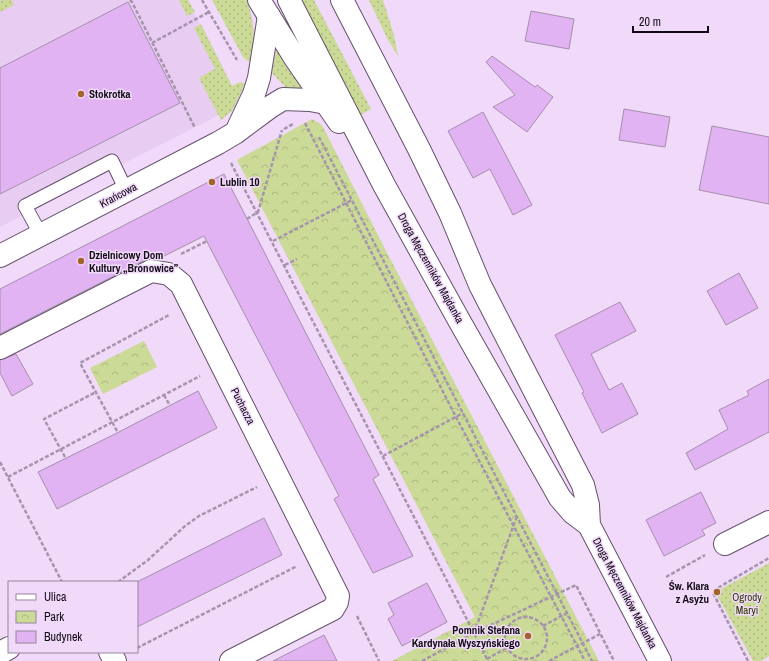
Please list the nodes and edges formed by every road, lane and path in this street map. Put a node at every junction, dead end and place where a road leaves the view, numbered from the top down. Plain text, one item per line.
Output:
1 (130, 0) edge
2 (202, 0) edge
3 (288, 0) edge
4 (342, 0) edge
5 (264, 8) edge
6 (209, 12) junction
7 (152, 43) junction
8 (238, 63) dead end
9 (326, 103) junction
10 (303, 119) dead end
11 (193, 122) dead end
12 (282, 130) dead end
13 (235, 133) junction
14 (319, 137) dead end
15 (229, 157) dead end
16 (384, 185) junction
17 (126, 190) junction
18 (352, 200) junction
19 (346, 203) junction
20 (258, 212) junction
21 (247, 218) dead end
22 (41, 235) junction
23 (273, 241) junction
24 (0, 256) edge
25 (297, 259) dead end
26 (285, 265) junction
27 (191, 304) junction
28 (0, 348) edge
29 (222, 365) junction
30 (96, 392) junction
31 (164, 394) junction
32 (169, 404) dead end
33 (463, 413) junction
34 (456, 417) junction
35 (112, 422) junction
36 (117, 431) dead end
37 (60, 449) junction
38 (383, 456) junction
39 (65, 457) dead end
40 (0, 462) edge
41 (278, 476) junction
42 (8, 477) junction
43 (517, 516) junction
44 (769, 522) edge
45 (589, 525) junction
46 (513, 526) junction
47 (725, 544) joint
48 (318, 555) junction
49 (769, 558) edge
50 (666, 577) dead end
51 (61, 581) edge
52 (119, 581) edge
53 (557, 594) junction
54 (552, 597) junction
55 (567, 613) junction
56 (562, 616) junction
57 (543, 626) junction
58 (474, 633) junction
59 (600, 634) junction
60 (583, 644) junction
61 (138, 647) edge
62 (508, 647) junction
63 (577, 647) junction
64 (488, 660) edge
65 (231, 661) edge
66 (422, 661) edge
67 (549, 661) edge
68 (585, 661) edge
69 (592, 661) edge
70 (614, 661) edge
71 (660, 661) edge
72 (748, 661) edge

1 - 7 path
2 - 6 path
3 - 16 street, Droga Męczenników Majdanka
4 - 45 street, Droga Męczenników Majdanka
5 - 9 street
5 - 13 street
6 - 7 path
6 - 8 path
7 - 11 path
9 - 13 street, Krańcowa
9 - 16 street
10 - 19 path
12 - 20 path
13 - 17 street, Krańcowa
14 - 18 path
15 - 20 path
16 - 45 street, Droga Męczenników Majdanka
17 - 22 street, Krańcowa
17 - 22 lane
18 - 19 path
18 - 33 path
19 - 23 path
19 - 34 path
20 - 21 path
20 - 23 path
22 - 24 street, Krańcowa
23 - 26 path
25 - 26 path
26 - 38 path
27 - 28 street, Puchacza
27 - 29 street, Puchacza
27 - 30 path
29 - 31 path
29 - 41 street, Puchacza
30 - 35 path
30 - 37 path
31 - 32 path
31 - 35 path
33 - 34 path
33 - 43 path
34 - 38 path
34 - 46 path
35 - 36 path
35 - 37 path
37 - 39 path
37 - 42 path
38 - 58 path
40 - 42 path
41 - 48 street, Puchacza
41 - 52 path
42 - 51 path
43 - 46 path
43 - 53 path
44 - 47 street
45 - 71 street, Droga Męczenników Majdanka
46 - 54 path
46 - 58 path
47 - 50 path
48 - 61 path
48 - 65 street, Puchacza
49 - 72 path
53 - 54 path
53 - 55 path
53 - 59 path
54 - 56 path
54 - 58 path
55 - 56 path
55 - 60 path
56 - 57 path
56 - 63 path
57 - 62 path
57 - 62 path
58 - 64 path
58 - 66 path
59 - 60 path
59 - 70 path
60 - 63 path
60 - 69 path
62 - 64 path
63 - 67 path
63 - 68 path

